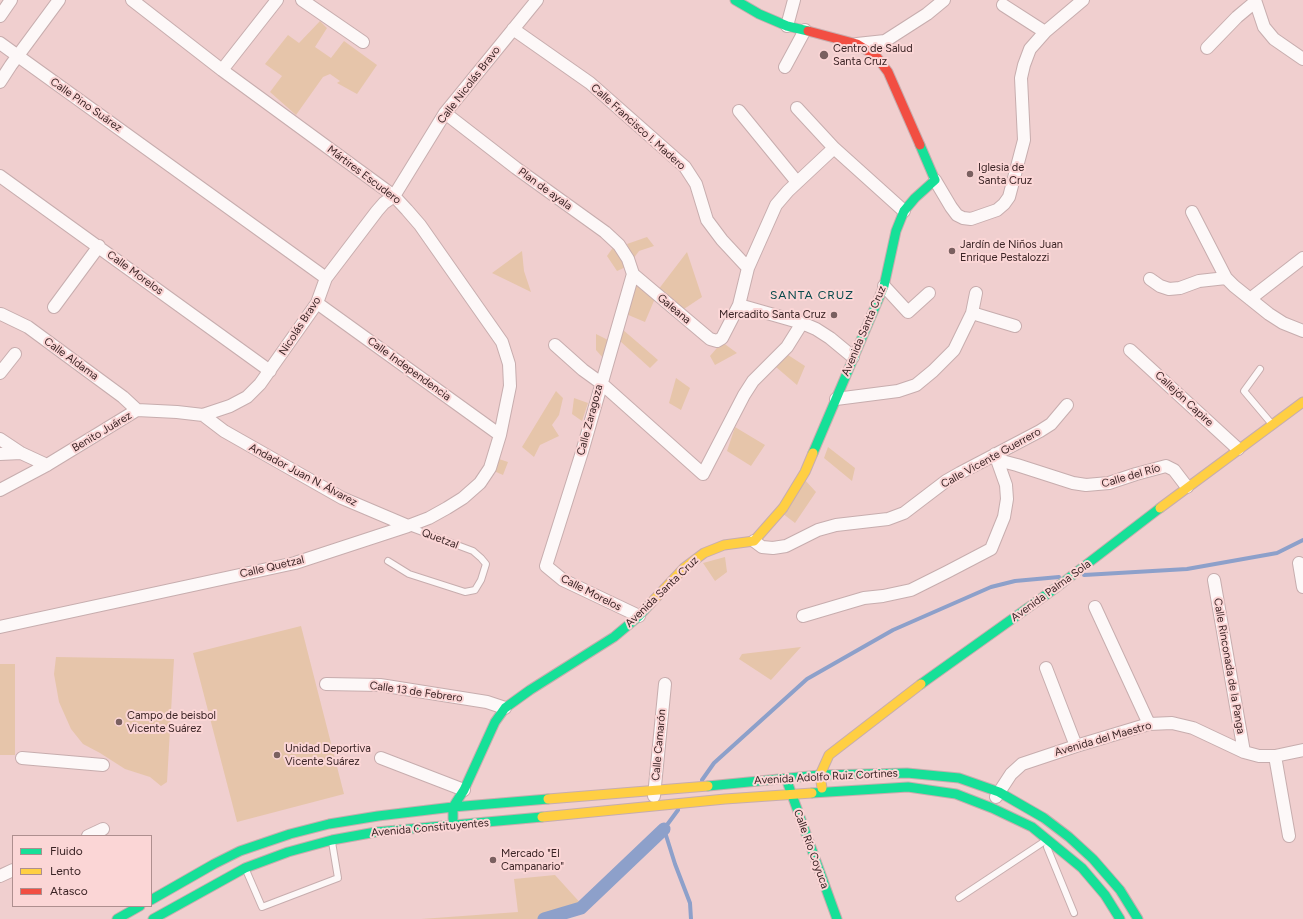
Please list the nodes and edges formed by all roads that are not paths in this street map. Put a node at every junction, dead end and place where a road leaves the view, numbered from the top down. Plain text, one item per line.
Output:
1 (11, 0) edge
2 (60, 0) edge
3 (132, 0) edge
4 (277, 0) edge
5 (302, 0) edge
6 (537, 0) edge
7 (735, 0) edge
8 (794, 0) edge
9 (944, 0) edge
10 (1083, 0) edge
11 (1255, 1) edge
12 (1003, 5) dead end
13 (0, 16) edge
14 (787, 26) junction
15 (514, 29) junction
16 (805, 30) junction
17 (1045, 32) junction
18 (363, 42) dead end
19 (0, 43) edge
20 (857, 44) junction
21 (1208, 48) dead end
22 (18, 57) junction
23 (1303, 59) edge
24 (785, 67) dead end
25 (222, 70) junction
26 (0, 82) edge
27 (797, 108) dead end
28 (739, 111) dead end
29 (445, 113) junction
30 (834, 148) junction
31 (0, 176) edge
32 (935, 180) junction
33 (797, 182) junction
34 (394, 196) junction
35 (904, 211) junction
36 (1192, 212) dead end
37 (99, 246) junction
38 (1303, 258) edge
39 (748, 268) junction
40 (632, 274) junction
41 (326, 278) junction
42 (1226, 278) junction
43 (1150, 279) dead end
44 (884, 286) junction
45 (929, 293) dead end
46 (976, 293) dead end
47 (1250, 299) junction
48 (317, 303) junction
49 (739, 305) junction
50 (54, 307) dead end
51 (972, 313) junction
52 (0, 314) edge
53 (802, 323) junction
54 (1016, 326) dead end
55 (1303, 331) edge
56 (555, 345) dead end
57 (1130, 350) dead end
58 (15, 354) dead end
59 (853, 358) junction
60 (1260, 369) dead end
61 (270, 371) junction
62 (0, 373) edge
63 (601, 383) junction
64 (836, 399) junction
65 (1303, 402) edge
66 (1067, 405) dead end
67 (137, 410) junction
68 (203, 416) junction
69 (1272, 424) junction
70 (500, 435) junction
71 (0, 439) edge
72 (1238, 449) junction
73 (21, 453) junction
74 (0, 454) edge
75 (996, 457) junction
76 (47, 465) junction
77 (1187, 487) junction
78 (0, 490) edge
79 (408, 526) junction
80 (754, 541) junction
81 (388, 561) dead end
82 (1299, 563) dead end
83 (546, 566) joint
84 (1214, 580) dead end
85 (1303, 587) edge
86 (1095, 607) dead end
87 (638, 616) junction
88 (803, 616) dead end
89 (0, 627) edge
90 (1046, 668) dead end
91 (326, 684) dead end
92 (665, 684) dead end
93 (505, 708) junction
94 (1149, 724) junction
95 (1076, 746) junction
96 (1303, 750) edge
97 (1244, 752) junction
98 (1275, 756) junction
99 (22, 758) dead end
100 (381, 758) dead end
101 (103, 765) dead end
102 (820, 775) junction
103 (787, 779) junction
104 (722, 784) joint
105 (464, 790) junction
106 (660, 791) junction
107 (999, 792) junction
108 (823, 793) junction
109 (791, 795) junction
110 (724, 799) joint
111 (453, 807) junction
112 (654, 807) junction
113 (992, 808) junction
114 (329, 824) junction
115 (454, 826) junction
116 (103, 829) dead end
117 (90, 835) edge
118 (1289, 836) dead end
119 (332, 840) junction
120 (1046, 840) junction
121 (243, 860) junction
122 (12, 870) edge
123 (0, 876) edge
124 (959, 898) dead end
125 (152, 899) edge
126 (138, 907) edge
127 (1074, 913) dead end
128 (117, 919) edge
129 (153, 919) edge
130 (837, 919) edge
131 (1120, 919) edge
132 (1138, 919) edge

1 - 13 street
2 - 22 street
3 - 25 street, Mártires Escudero
4 - 25 street
5 - 18 street
6 - 15 street, Calle Nicolás Bravo
7 - 14 main road
8 - 14 street
9 - 20 street
10 - 17 street
11 - 21 street
11 - 23 street
12 - 17 street
14 - 16 main road
15 - 29 street, Calle Nicolás Bravo
15 - 39 street, Calle Francisco I. Madero
16 - 20 main road
16 - 24 street
17 - 32 street
19 - 22 street, Calle Pino Suárez
20 - 32 main road
22 - 26 street
22 - 41 street, Calle Pino Suárez
25 - 34 street, Mártires Escudero
27 - 30 street
28 - 33 street
29 - 34 street, Calle Nicolás Bravo
29 - 40 street, Plan de ayala
30 - 33 street
30 - 35 street
31 - 37 street, Calle Morelos
32 - 35 main road, Avenida Santa Cruz
33 - 39 street
34 - 41 street, Calle Nicolás Bravo
34 - 70 street, Mártires Escudero
35 - 44 main road, Avenida Santa Cruz
36 - 42 street
37 - 50 street
37 - 61 street, Calle Morelos
38 - 47 street
39 - 49 street
40 - 49 street, Galeana
40 - 63 street, Calle Zaragoza
41 - 48 street, Nicolás Bravo
42 - 43 street
42 - 47 street
44 - 45 street
44 - 59 main road, Avenida Santa Cruz
46 - 51 street
47 - 55 street
48 - 61 street, Nicolás Bravo
48 - 70 street, Calle Independencia
49 - 53 street
51 - 54 street
51 - 64 street
52 - 67 street, Calle Aldama
53 - 59 street
53 - 63 street
56 - 63 street
57 - 72 street, Callejón Capire
58 - 62 street
59 - 64 main road, Avenida Santa Cruz
60 - 69 lane
61 - 68 street, Benito Juárez
63 - 83 street, Calle Zaragoza
64 - 80 main road, Avenida Santa Cruz
65 - 69 main road, Avenida Palma Sola
66 - 75 street, Calle Vicente Guerrero
67 - 68 street, Benito Juárez
67 - 76 street, Benito Juárez
68 - 79 street, Andador Juan N. Álvarez
69 - 72 main road, Avenida Palma Sola
70 - 79 street, Calle Quetzal
71 - 73 street
72 - 77 main road, Avenida Palma Sola
73 - 74 street
73 - 76 street
75 - 77 street, Calle del Río
75 - 80 street, Calle Vicente Guerrero
75 - 88 street
76 - 78 street, Benito Juárez
77 - 102 main road, Avenida Palma Sola
79 - 81 lane, Quetzal
79 - 89 street, Calle Quetzal
80 - 87 main road, Avenida Santa Cruz
82 - 85 street
83 - 87 street, Calle Morelos
84 - 97 street, Calle Rinconada de la Panga
86 - 94 street
87 - 93 main road, Avenida Santa Cruz
90 - 95 street
91 - 93 street, Calle 13 de Febrero
92 - 106 street, Calle Camarón
93 - 105 main road, Avenida Santa Cruz
94 - 95 street, Avenida del Maestro
94 - 97 street, Avenida del Maestro
95 - 107 street, Avenida del Maestro
96 - 98 street, Avenida del Maestro
97 - 98 street, Avenida del Maestro
98 - 118 street
99 - 101 street
100 - 105 street
102 - 103 main road, Avenida Adolfo Ruiz Cortines
102 - 107 main road, Avenida Adolfo Ruiz Cortines
102 - 108 main road
103 - 104 main road, Avenida Adolfo Ruiz Cortines
103 - 109 main road, Calle Río Coyuca
104 - 106 main road, Avenida Constituyentes
105 - 111 main road, Avenida Santa Cruz
106 - 111 main road, Avenida Constituyentes
106 - 112 street, Calle Camarón
107 - 113 street, Avenida del Maestro
107 - 132 main road, Avenida Adolfo Ruiz Cortines
108 - 109 main road, Avenida Adolfo Ruiz Cortines
108 - 113 main road, Avenida Adolfo Ruiz Cortines
109 - 110 main road, Avenida Adolfo Ruiz Cortines
109 - 130 main road, Calle Río Coyuca
110 - 112 main road, Avenida Constituyentes
111 - 114 main road, Avenida Constituyentes
111 - 115 main road
112 - 115 main road, Avenida Constituyentes
113 - 120 main road, Avenida Adolfo Ruiz Cortines
114 - 119 lane
114 - 121 main road, Avenida Constituyentes
115 - 119 main road, Avenida Constituyentes
116 - 117 street
119 - 121 main road, Avenida Constituyentes
119 - 121 lane
120 - 124 lane
120 - 127 lane
120 - 131 main road, Avenida Adolfo Ruiz Cortines
121 - 125 main road, Avenida Constituyentes
121 - 129 main road, Avenida Constituyentes
122 - 123 street
126 - 128 main road

